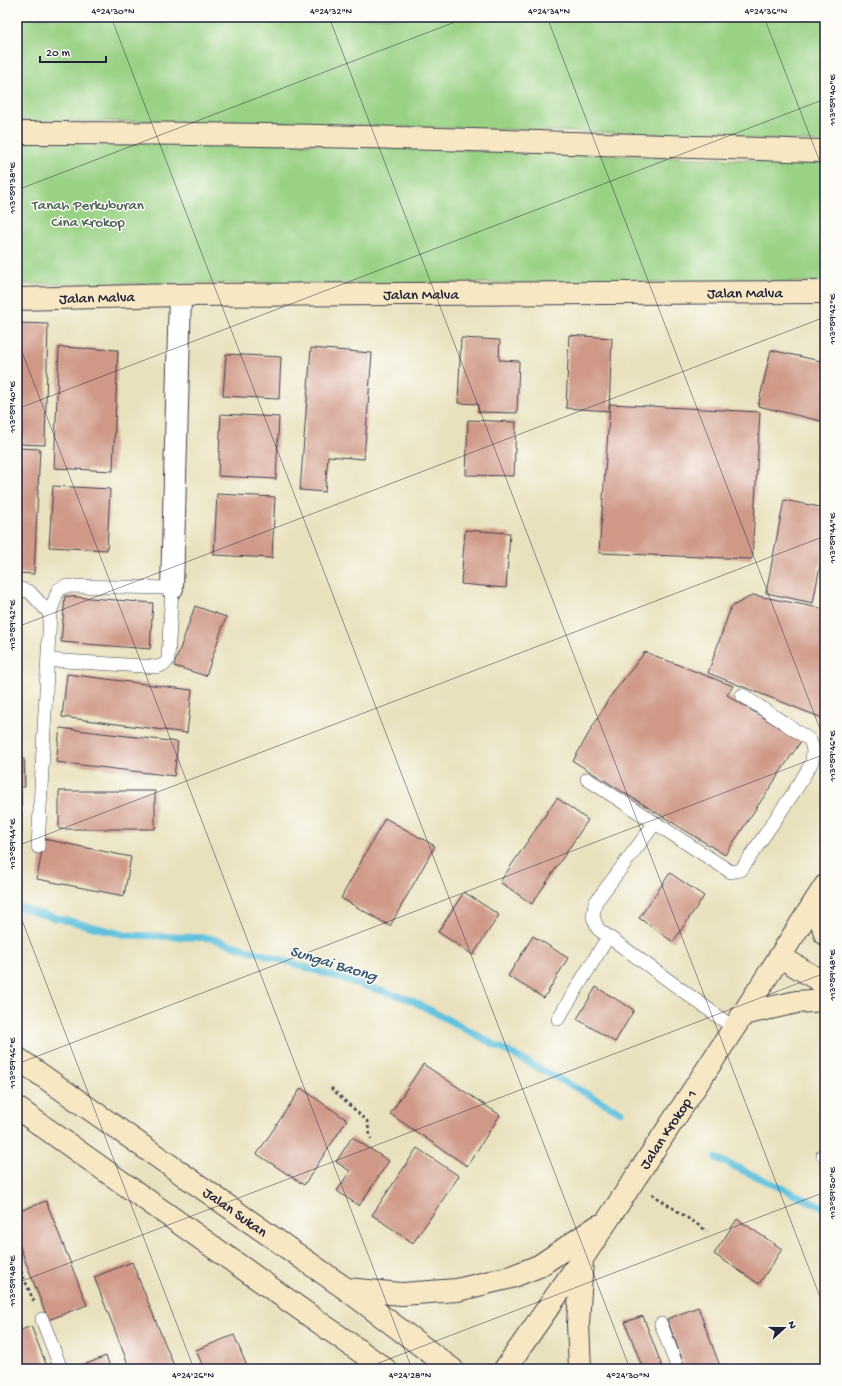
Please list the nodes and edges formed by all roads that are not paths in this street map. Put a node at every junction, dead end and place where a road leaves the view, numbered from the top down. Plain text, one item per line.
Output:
1 (17, 133) edge
2 (825, 152) edge
3 (825, 292) edge
4 (180, 295) junction
5 (17, 299) edge
6 (17, 588) edge
7 (172, 588) junction
8 (50, 614) junction
9 (49, 660) junction
10 (742, 695) dead end
11 (587, 779) dead end
12 (655, 823) junction
13 (38, 847) dead end
14 (821, 893) edge
15 (825, 934) edge
16 (608, 937) junction
17 (781, 957) junction
18 (825, 984) edge
19 (825, 1000) edge
20 (558, 1019) dead end
21 (739, 1021) junction
22 (17, 1058) edge
23 (17, 1108) edge
24 (825, 1152) edge
25 (825, 1156) edge
26 (608, 1219) junction
27 (582, 1259) junction
28 (346, 1290) junction
29 (42, 1319) road end
30 (661, 1324) dead end
31 (359, 1350) junction
32 (61, 1369) edge
33 (368, 1369) edge
34 (385, 1369) edge
35 (452, 1369) edge
36 (504, 1369) edge
37 (580, 1369) edge
38 (678, 1369) edge

1 - 2 street
3 - 4 street, Jalan Malva
4 - 5 street, Jalan Malva
4 - 7 street
6 - 8 lane
7 - 8 lane
7 - 9 lane
8 - 9 lane
9 - 13 lane
10 - 12 lane
11 - 12 lane
12 - 16 lane
14 - 15 street
14 - 17 street, Jalan Krokop 1
16 - 20 lane
16 - 21 lane
17 - 18 street
17 - 21 street, Jalan Krokop 1
19 - 21 street
21 - 26 street, Jalan Krokop 1
22 - 28 street, Jalan Sukan
23 - 31 street
24 - 25 lane
26 - 27 street, Jalan Krokop 1
26 - 28 street
27 - 36 street, Jalan Krokop 1
27 - 37 street
28 - 35 street, Jalan Sukan
29 - 32 lane
30 - 38 lane
31 - 33 street
31 - 34 street

